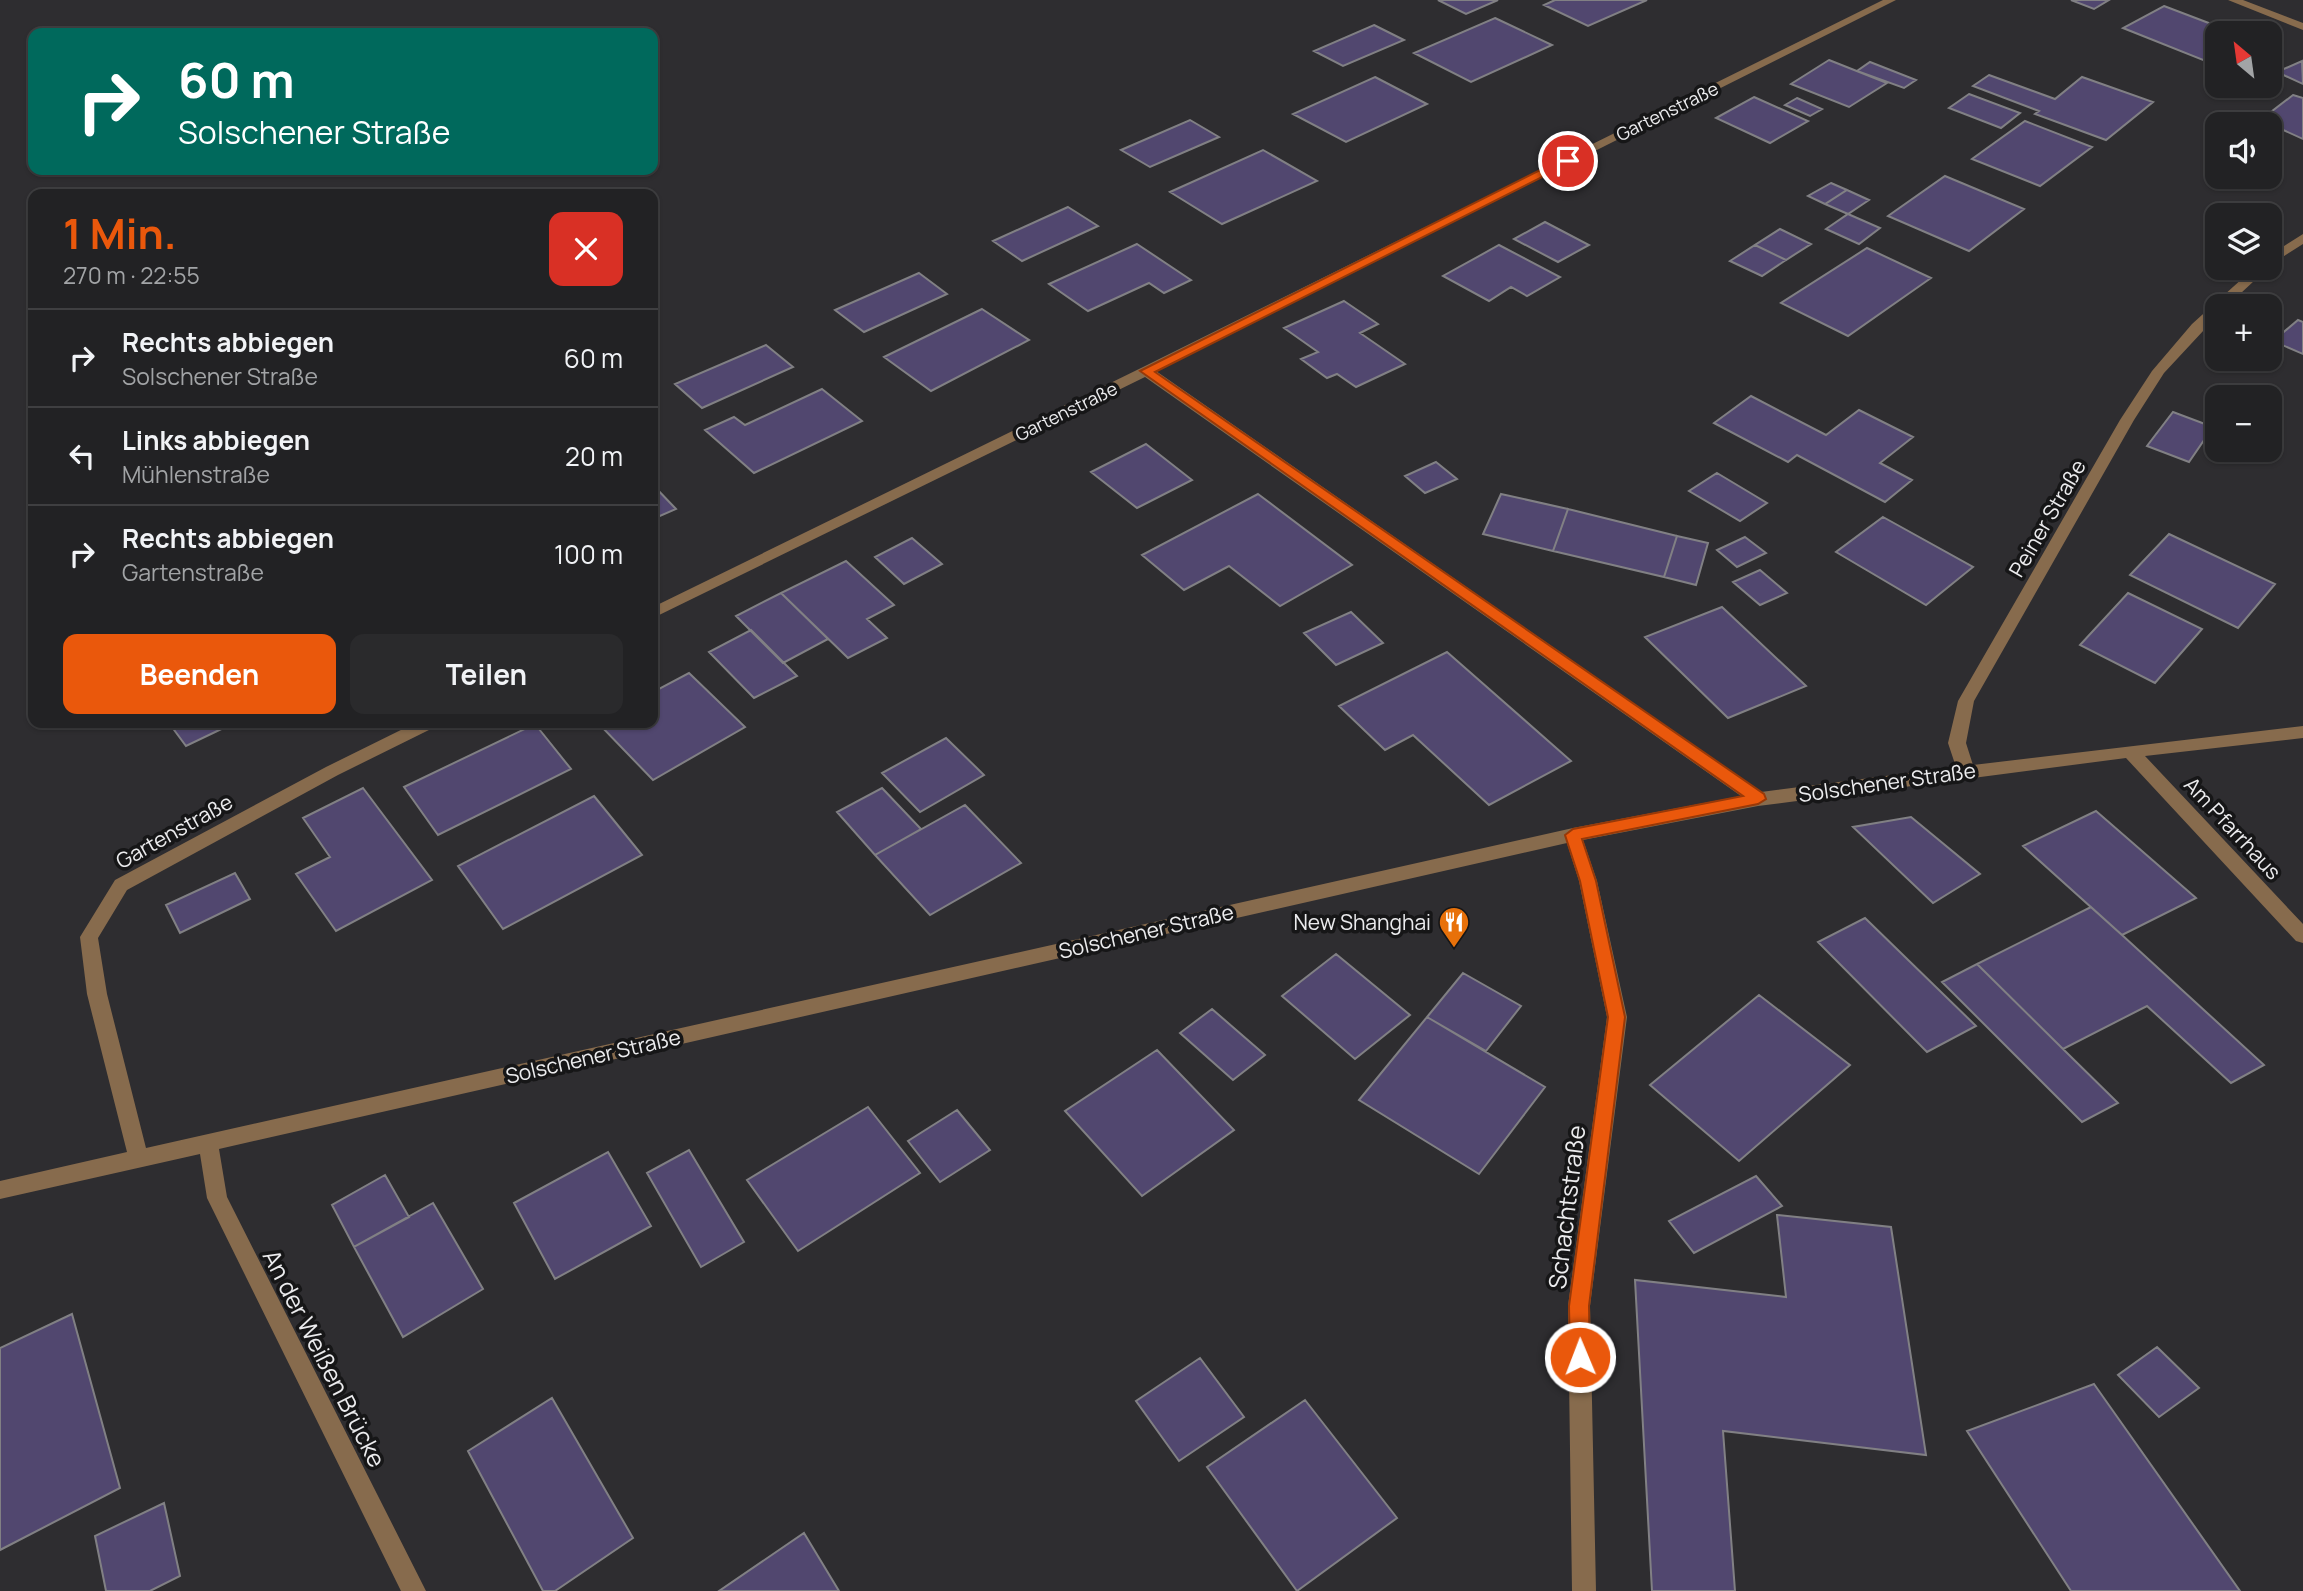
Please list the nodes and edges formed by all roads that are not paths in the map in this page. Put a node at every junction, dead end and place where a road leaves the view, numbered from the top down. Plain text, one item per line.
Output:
1 (1891, 0) edge
2 (2233, 0) edge
3 (2303, 27) edge
4 (2303, 238) edge
5 (2282, 253) edge
6 (2248, 280) edge
7 (1146, 371) junction
8 (658, 611) edge
9 (419, 728) edge
10 (2303, 732) edge
11 (2130, 751) junction
12 (1966, 771) junction
13 (1758, 799) junction
14 (1573, 835) junction
15 (2303, 936) edge
16 (208, 1142) junction
17 (138, 1157) junction
18 (0, 1189) edge
19 (414, 1591) edge
20 (1584, 1591) edge

1 - 7 street, Gartenstraße
2 - 3 street
4 - 5 street
6 - 12 street, Peiner Straße
7 - 8 street, Gartenstraße
7 - 13 street
9 - 17 street, Gartenstraße
10 - 11 street, Solschener Straße
11 - 12 street, Solschener Straße
11 - 15 street, Am Pfarrhaus
12 - 13 street, Solschener Straße
13 - 14 street, Solschener Straße
14 - 16 street, Solschener Straße
14 - 20 street, Schachtstraße
16 - 17 street, Solschener Straße
16 - 19 street, An der Weißen Brücke
17 - 18 street, Solschener Straße

